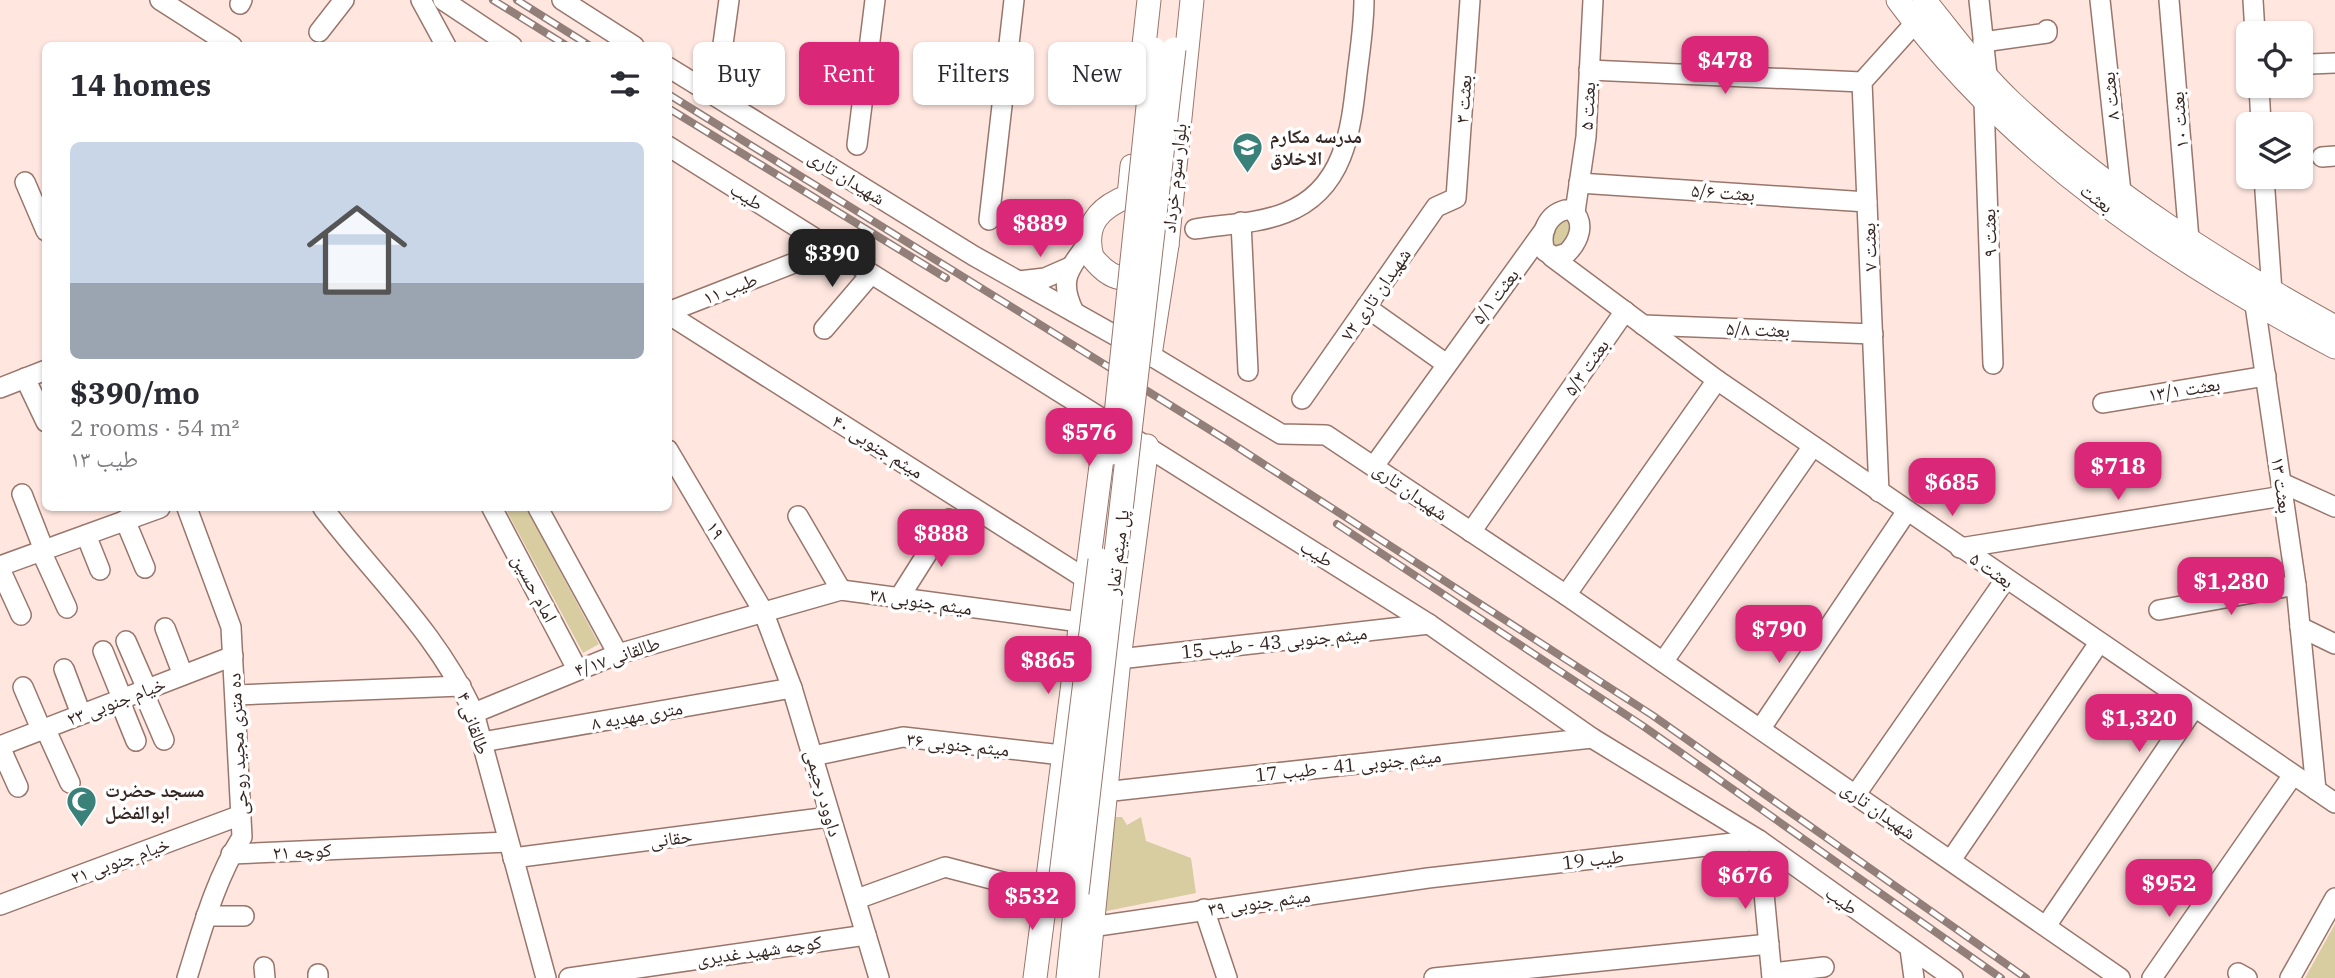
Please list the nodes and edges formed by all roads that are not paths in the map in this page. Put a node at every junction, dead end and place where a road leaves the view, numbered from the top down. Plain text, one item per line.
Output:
1 (160, 0) edge
2 (344, 0) edge
3 (421, 0) edge
4 (443, 0) edge
5 (562, 0) edge
6 (729, 0) edge
7 (875, 0) edge
8 (1014, 0) edge
9 (1149, 0) edge
10 (1160, 0) edge
11 (1180, 0) edge
12 (1192, 0) edge
13 (1364, 0) edge
14 (1470, 0) edge
15 (1593, 0) edge
16 (1898, 0) edge
17 (1924, 0) edge
18 (1979, 0) edge
19 (2100, 0) edge
20 (2169, 0) edge
21 (2253, 0) edge
22 (2254, 21) edge
23 (1915, 23) junction
24 (2047, 30) dead end
25 (319, 32) dead end
26 (226, 42) edge
27 (444, 42) edge
28 (506, 42) edge
29 (628, 42) edge
30 (723, 42) edge
31 (1983, 42) junction
32 (1164, 49) junction
33 (2335, 63) edge
34 (2313, 64) edge
35 (672, 69) edge
36 (1589, 70) junction
37 (1987, 75) junction
38 (1861, 82) junction
39 (1984, 102) junction
40 (857, 145) dead end
41 (672, 149) edge
42 (24, 183) dead end
43 (1579, 183) junction
44 (2264, 189) edge
45 (2121, 192) junction
46 (1456, 198) joint
47 (1867, 202) junction
48 (1575, 212) junction
49 (989, 220) dead end
50 (1241, 222) junction
51 (42, 223) edge
52 (1195, 229) dead end
53 (1545, 229) junction
54 (1088, 237) junction
55 (2189, 239) junction
56 (1167, 245) junction
57 (830, 249) junction
58 (1552, 257) junction
59 (1070, 267) junction
60 (871, 274) junction
61 (1020, 281) junction
62 (2263, 298) junction
63 (1366, 307) junction
64 (672, 311) edge
65 (1625, 311) junction
66 (1074, 312) junction
67 (672, 316) edge
68 (1643, 325) junction
69 (2335, 327) edge
70 (824, 329) dead end
71 (1872, 334) junction
72 (2335, 347) edge
73 (1150, 355) junction
74 (1446, 363) junction
75 (1993, 364) dead end
76 (1248, 371) dead end
77 (42, 372) edge
78 (2266, 376) junction
79 (25, 378) junction
80 (1717, 380) junction
81 (0, 388) edge
82 (1302, 399) dead end
83 (2103, 402) dead end
84 (42, 414) edge
85 (1107, 421) junction
86 (1147, 446) junction
87 (1812, 446) junction
88 (672, 457) edge
89 (1374, 466) junction
90 (2282, 490) junction
91 (1879, 492) junction
92 (22, 494) dead end
93 (1096, 497) junction
94 (1138, 504) junction
95 (2335, 507) edge
96 (146, 511) edge
97 (188, 511) edge
98 (326, 511) edge
99 (494, 511) edge
100 (539, 511) edge
101 (1907, 511) junction
102 (798, 516) dead end
103 (114, 518) edge
104 (949, 519) dead end
105 (1471, 532) junction
106 (86, 535) junction
107 (1960, 548) junction
108 (43, 551) junction
109 (1, 563) edge
110 (145, 568) dead end
111 (100, 570) dead end
112 (1086, 579) junction
113 (2005, 580) junction
114 (2296, 585) junction
115 (841, 590) junction
116 (1566, 595) junction
117 (899, 598) junction
118 (67, 608) dead end
119 (2159, 610) dead end
120 (763, 611) junction
121 (21, 615) dead end
122 (1080, 622) junction
123 (1429, 624) junction
124 (2300, 627) junction
125 (165, 628) dead end
126 (126, 641) dead end
127 (2099, 643) junction
128 (2335, 644) edge
129 (103, 651) dead end
130 (618, 654) junction
131 (233, 656) junction
132 (1119, 659) junction
133 (1663, 662) junction
134 (64, 668) dead end
135 (577, 669) junction
136 (183, 675) junction
137 (461, 686) junction
138 (23, 687) dead end
139 (792, 688) junction
140 (145, 690) junction
141 (236, 695) junction
142 (121, 699) junction
143 (2194, 708) junction
144 (474, 713) junction
145 (81, 714) junction
146 (1761, 728) junction
147 (43, 729) junction
148 (1592, 738) junction
149 (164, 740) dead end
150 (136, 741) dead end
151 (482, 742) junction
152 (0, 746) edge
153 (1062, 755) junction
154 (813, 756) junction
155 (2293, 775) junction
156 (70, 783) dead end
157 (18, 787) dead end
158 (2316, 790) junction
159 (1104, 792) junction
160 (1856, 794) junction
161 (2335, 803) edge
162 (241, 815) junction
163 (829, 817) junction
164 (1759, 840) junction
165 (373, 847) joint
166 (511, 850) junction
167 (231, 854) junction
168 (1951, 860) junction
169 (1428, 878) joint
170 (1061, 892) junction
171 (2335, 898) edge
172 (857, 899) junction
173 (0, 905) edge
174 (1204, 909) junction
175 (206, 916) junction
176 (244, 916) dead end
177 (2046, 926) junction
178 (1091, 927) junction
179 (866, 935) junction
180 (1769, 944) junction
181 (1910, 949) junction
182 (1824, 967) dead end
183 (1772, 975) edge
184 (187, 978) edge
185 (546, 978) edge
186 (569, 978) edge
187 (879, 978) edge
188 (1035, 978) edge
189 (1048, 978) edge
190 (1068, 978) edge
191 (1087, 978) edge
192 (1227, 978) edge
193 (1434, 978) edge
194 (1914, 978) edge
195 (1952, 978) edge
196 (2120, 978) edge
197 (2152, 978) edge
198 (2290, 978) edge

1 - 26 street
2 - 25 street
3 - 27 street
4 - 28 street
5 - 29 street
6 - 30 street
7 - 40 street
8 - 49 street
9 - 54 main road
10 - 32 main road, پل میثم تمار
11 - 32 main road, پل میثم تمار
12 - 56 main road, بلوار سوم خرداد
13 - 50 street
14 - 46 street, بعثت ۳
15 - 36 street, بعثت ۵
16 - 23 main road, بعثت
17 - 37 main road, بعثت
18 - 31 street
19 - 45 street, بعثت ۸
20 - 55 street, بعثت ۱۰
21 - 22 street
23 - 38 street
23 - 39 main road, بعثت
24 - 31 street
31 - 37 street
32 - 170 main road, پل میثم تمار, bridge
33 - 34 street
35 - 61 street, شهیدان تاری
36 - 38 street
36 - 43 street, بعثت ۵
37 - 45 main road, بعثت
38 - 47 street, بعثت ۷
39 - 62 main road, بعثت
39 - 75 street, بعثت ۹
41 - 57 street, طیب
42 - 51 street
43 - 47 street, بعثت ۵/۶
43 - 48 street, بعثت ۵
44 - 62 street, بعثت ۱۳
45 - 55 main road, بعثت
46 - 63 street, شهیدان تاری ۷۲
47 - 71 street, بعثت ۷
48 - 53 street
48 - 58 street
50 - 52 street
50 - 76 street
53 - 58 street
53 - 74 street, بعثت ۵/۱
54 - 56 main road
54 - 59 street
55 - 62 main road, بعثت
56 - 73 main road, بلوار سوم خرداد
57 - 60 street, طیب
57 - 64 street, طیب ۱۱
58 - 65 street, بعثت ۵
59 - 61 street
59 - 66 street
60 - 70 street
60 - 85 street, طیب
61 - 66 street, شهیدان تاری
62 - 69 main road, بعثت
62 - 72 main road, بعثت
62 - 78 street, بعثت ۱۳
63 - 74 street
63 - 82 street, شهیدان تاری ۷۲
65 - 68 street, بعثت ۵
65 - 105 street, بعثت ۵/۳
66 - 73 street, شهیدان تاری
67 - 112 street, میثم جنوبی ۴۰
68 - 71 street, بعثت ۵/۸
68 - 80 street, بعثت ۵
71 - 91 street, بعثت ۷
73 - 89 street, شهیدان تاری
74 - 89 street, بعثت ۵/۱
77 - 79 street
78 - 83 street, بعثت ۱۳/۱
78 - 90 street, بعثت ۱۳
79 - 81 street
79 - 84 street
80 - 87 street, بعثت ۵
80 - 116 street
85 - 86 street, طیب
85 - 93 main road
86 - 94 main road
86 - 123 street, طیب
87 - 91 street, بعثت ۵
87 - 133 street
88 - 120 street, ۱۹
89 - 105 street, شهیدان تاری
90 - 95 street
90 - 107 street
90 - 114 street, بعثت ۱۳
91 - 101 street, بعثت ۵
92 - 108 street
93 - 94 main road
93 - 112 main road
94 - 132 main road
96 - 103 street
97 - 131 street, ده متری مجید روحی
98 - 137 street, طالقانی ۴
99 - 135 street, امام حسین
100 - 130 street
101 - 107 street, بعثت ۵
101 - 146 street
102 - 115 street
103 - 106 street
103 - 110 street
104 - 117 street
105 - 116 street, شهیدان تاری
106 - 108 street
106 - 111 street
107 - 113 street, بعثت ۵
108 - 109 street
108 - 118 street
109 - 121 street
112 - 122 main road
113 - 127 street, بعثت ۵
113 - 160 street
114 - 119 street
114 - 124 street, بعثت ۱۳
115 - 117 street, میثم جنوبی ۳۸
115 - 120 street, میثم جنوبی ۳۸
116 - 133 street, شهیدان تاری
117 - 122 street, میثم جنوبی ۳۸
120 - 130 street, طالقانی ۴/۱۷
120 - 139 street, داوود رحیمی
122 - 153 main road
123 - 132 street, میثم جنوبی 43 - طیب 15
123 - 148 street, طیب
124 - 128 street
124 - 158 street, بعثت ۱۳
125 - 136 street
126 - 140 street
127 - 143 street, بعثت ۵
127 - 168 street
129 - 142 street
130 - 135 street, طالقانی ۴/۱۷
131 - 136 street, خیام جنوبی ۲۳
131 - 141 street, ده متری مجید روحی
132 - 159 main road
133 - 146 street, شهیدان تاری
134 - 145 street
135 - 144 street, طالقانی ۴/۱۷
136 - 140 street, خیام جنوبی ۲۳
137 - 141 street
137 - 144 street, طالقانی ۴
138 - 147 street
139 - 151 street, ۸ متری مهدیه
139 - 154 street, داوود رحیمی
140 - 142 street, خیام جنوبی ۲۳
140 - 149 street
141 - 162 street, ده متری مجید روحی
142 - 145 street, خیام جنوبی ۲۳
142 - 150 street
143 - 155 street, بعثت ۵
143 - 177 street
144 - 151 street, طالقانی ۴
145 - 147 street, خیام جنوبی ۲۳
146 - 160 street, شهیدان تاری
147 - 152 street, خیام جنوبی ۲۳
147 - 156 street
148 - 159 street, میثم جنوبی 41 - طیب 17
148 - 164 street, طیب
151 - 166 street, طالقانی ۴
152 - 157 street
153 - 154 street, میثم جنوبی ۳۶
153 - 170 main road
154 - 163 street, داوود رحیمی
155 - 158 street, بعثت ۵
155 - 197 street
158 - 161 street, بعثت ۵
159 - 178 main road
160 - 168 street, شهیدان تاری
162 - 167 street, ده متری مجید روحی
162 - 173 street, خیام جنوبی ۲۱
163 - 166 street, حقانی
163 - 172 street, داوود رحیمی
164 - 169 street, طیب 19
164 - 180 street
164 - 181 street, طیب
165 - 166 street, حقانی
165 - 167 street, کوچه ۲۱
166 - 185 street, طالقانی ۴
167 - 175 street, ده متری مجید روحی
168 - 177 street, شهیدان تاری
169 - 174 street, میثم جنوبی ۳۹
170 - 172 street
170 - 188 main road
170 - 189 main road, پل میثم تمار
170 - 190 main road, پل میثم تمار
171 - 198 street
172 - 179 street, داوود رحیمی
174 - 178 street, میثم جنوبی ۳۹
174 - 192 street
175 - 176 street
175 - 184 street, ده متری مجید روحی
177 - 196 street, شهیدان تاری
178 - 191 main road
179 - 186 street, کوچه شهید غدیری
179 - 187 street, داوود رحیمی
180 - 183 street
180 - 193 street
181 - 194 street
181 - 195 street, طیب
182 - 183 street

